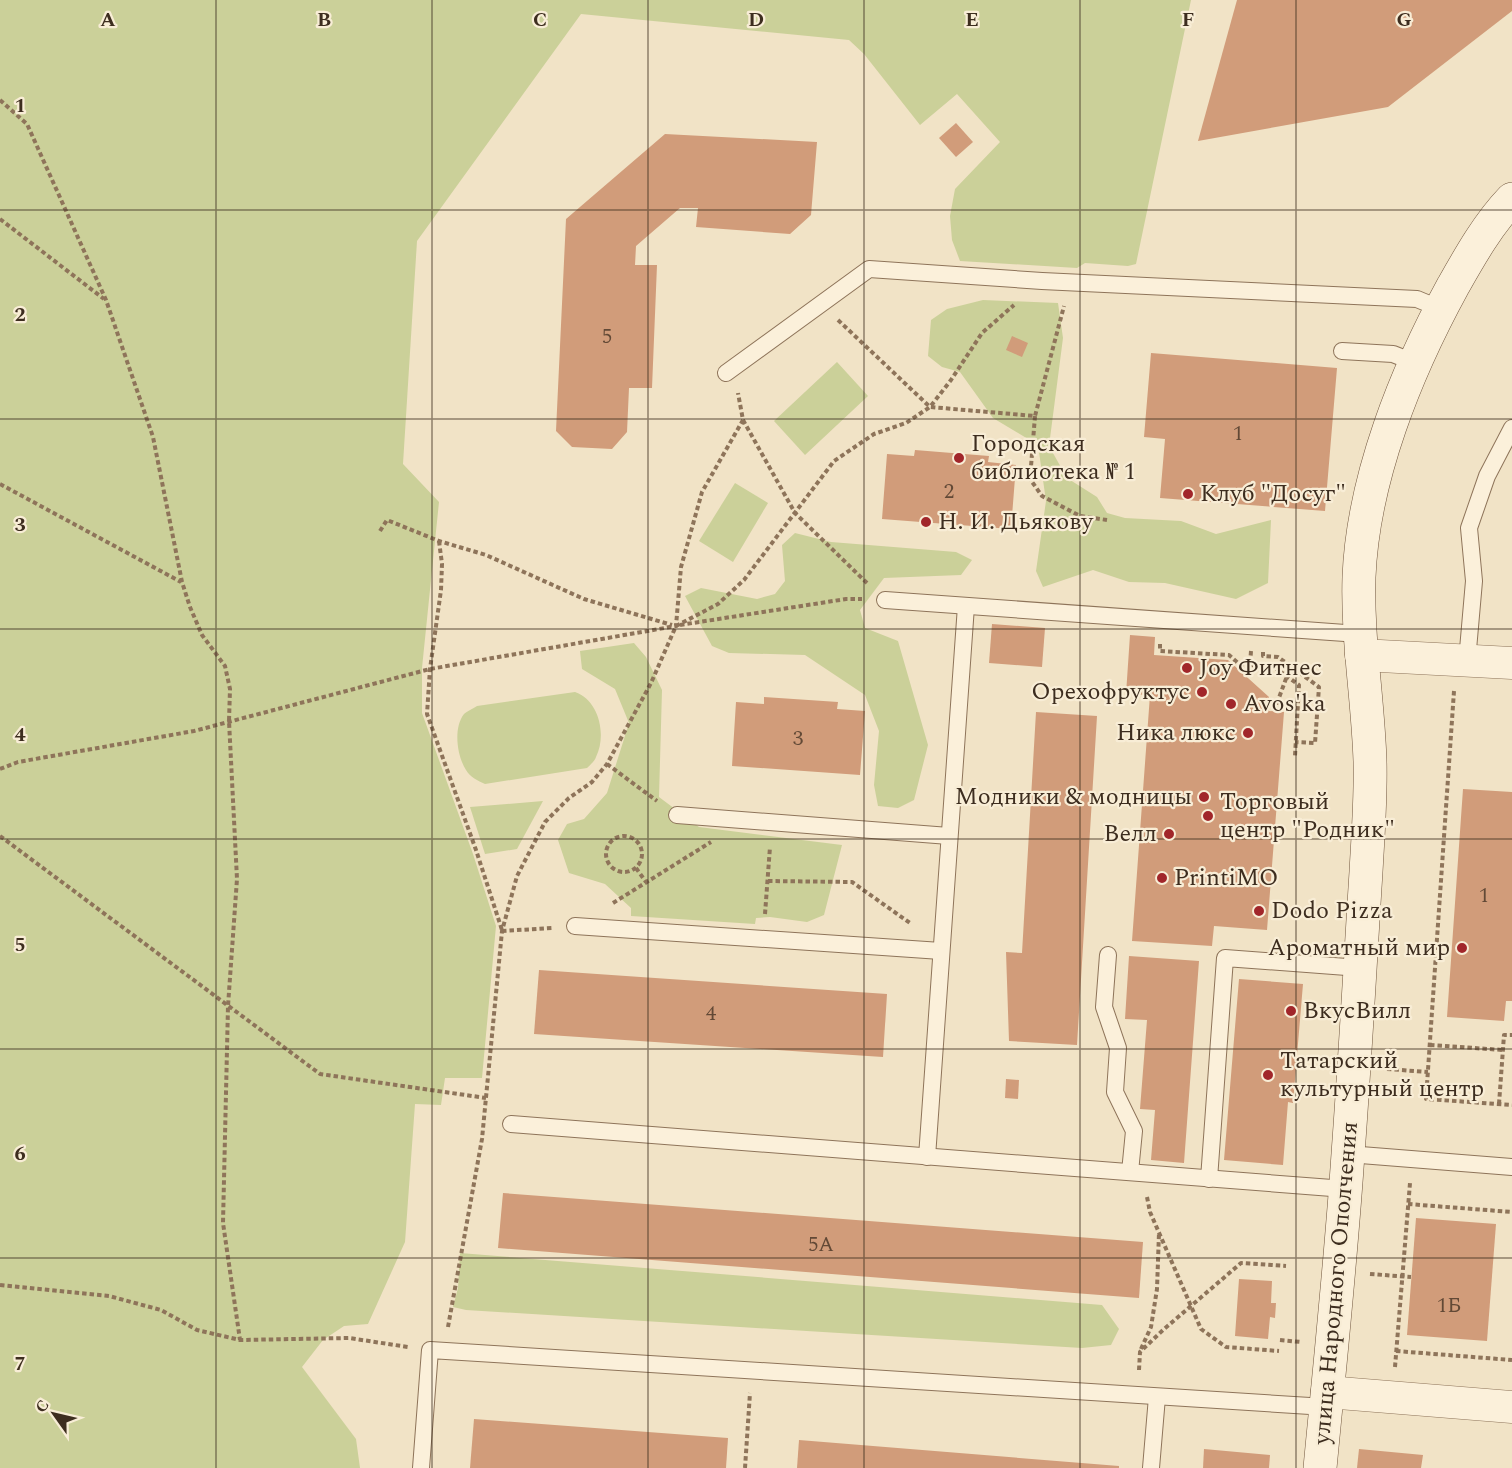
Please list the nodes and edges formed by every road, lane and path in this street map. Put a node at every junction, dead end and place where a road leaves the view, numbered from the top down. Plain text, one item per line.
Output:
1 (0, 100) edge
2 (1512, 199) edge
3 (0, 219) edge
4 (1042, 281) junction
5 (1070, 282) junction
6 (106, 300) junction
7 (821, 304) junction
8 (1441, 309) junction
9 (1342, 351) dead end
10 (1416, 363) junction
11 (726, 373) joint
12 (930, 407) junction
13 (1035, 416) junction
14 (743, 420) junction
15 (1512, 428) edge
16 (0, 484) edge
17 (795, 513) junction
18 (1107, 520) dead end
19 (380, 531) dead end
20 (438, 541) junction
21 (182, 582) junction
22 (885, 600) junction
23 (966, 606) junction
24 (676, 626) junction
25 (1265, 627) junction
26 (1360, 644) junction
27 (1160, 651) dead end
28 (1250, 659) dead end
29 (1462, 660) junction
30 (1512, 663) edge
31 (1250, 665) junction
32 (430, 669) junction
33 (1287, 676) junction
34 (1269, 703) dead end
35 (229, 721) junction
36 (1295, 742) junction
37 (1295, 756) dead end
38 (607, 764) junction
39 (0, 769) edge
40 (677, 815) joint
41 (727, 819) junction
42 (772, 822) junction
43 (0, 836) edge
44 (949, 836) junction
45 (636, 868) junction
46 (768, 880) junction
47 (646, 882) junction
48 (575, 926) junction
49 (502, 931) junction
50 (764, 939) junction
51 (941, 948) junction
52 (1108, 955) dead end
53 (1360, 968) junction
54 (228, 1006) junction
55 (1512, 1035) edge
56 (1430, 1045) junction
57 (1503, 1050) junction
58 (1385, 1069) dead end
59 (1428, 1072) junction
60 (486, 1098) junction
61 (1499, 1104) junction
62 (1512, 1105) edge
63 (511, 1124) dead end
64 (1348, 1154) junction
65 (927, 1156) junction
66 (1412, 1159) junction
67 (1512, 1167) edge
68 (1136, 1173) junction
69 (1209, 1179) junction
70 (1345, 1189) junction
71 (1408, 1204) junction
72 (1512, 1212) edge
73 (1159, 1232) junction
74 (1286, 1266) dead end
75 (1369, 1274) dead end
76 (1402, 1276) junction
77 (1412, 1277) dead end
78 (0, 1285) edge
79 (1192, 1305) junction
80 (240, 1340) junction
81 (437, 1351) junction
82 (1396, 1351) junction
83 (1140, 1352) junction
84 (1279, 1352) dead end
85 (1512, 1360) edge
86 (752, 1371) junction
87 (1137, 1396) junction
88 (1157, 1397) junction
89 (1393, 1398) junction
90 (1327, 1400) junction
91 (1512, 1407) edge
92 (421, 1468) edge
93 (745, 1468) edge
94 (1151, 1468) edge
95 (1320, 1468) edge

1 - 6 path
2 - 8 main road, улица Народного Ополчения
3 - 6 path
4 - 5 lane
4 - 7 lane
4 - 12 path
5 - 8 lane
5 - 13 path
6 - 21 path
7 - 11 lane
7 - 12 path
8 - 10 main road, улица Народного Ополчения
9 - 10 lane
10 - 26 main road, улица Народного Ополчения
11 - 14 path
12 - 13 path
12 - 17 path
13 - 18 path
14 - 17 path
14 - 24 path
15 - 29 lane
16 - 21 path
17 - 22 path
17 - 24 path
19 - 20 path
20 - 24 path
20 - 32 path
21 - 35 path
22 - 23 lane
22 - 24 path
23 - 25 lane
23 - 44 lane
24 - 32 path
24 - 38 path
25 - 26 lane
25 - 36 path
26 - 29 street
26 - 53 main road, улица Народного Ополчения
27 - 31 path
28 - 31 path
29 - 30 street
29 - 56 path
31 - 33 path
32 - 35 path
32 - 49 path
33 - 34 path
33 - 36 path
35 - 39 path
35 - 54 path
36 - 37 path
38 - 40 path
38 - 49 path
40 - 41 lane
41 - 42 lane
41 - 47 path
42 - 44 lane
42 - 46 path
43 - 54 path
44 - 51 lane
45 - 45 path
45 - 47 path
46 - 50 path
46 - 51 path
47 - 48 path
48 - 49 path
48 - 50 lane
49 - 60 path
50 - 51 lane
51 - 65 lane
52 - 68 lane
53 - 64 main road, улица Народного Ополчения
53 - 69 lane
54 - 60 path
54 - 80 path
55 - 57 path
56 - 57 path
56 - 59 path
57 - 61 path
58 - 59 path
59 - 61 path
60 - 81 path
61 - 62 path
63 - 65 lane
64 - 66 lane
64 - 70 main road, улица Народного Ополчения
65 - 68 lane
66 - 67 lane
66 - 71 path
68 - 69 lane
68 - 73 path
69 - 70 lane
70 - 90 main road, улица Народного Ополчения
71 - 72 path
71 - 76 path
73 - 79 path
73 - 83 path
74 - 79 path
75 - 76 path
76 - 77 path
76 - 82 path
78 - 80 path
79 - 83 path
79 - 84 path
80 - 81 path
81 - 86 lane
81 - 92 lane
82 - 85 path
82 - 89 path
83 - 87 path
86 - 87 lane
86 - 93 path
87 - 88 lane
88 - 90 lane
88 - 94 lane
89 - 90 street
89 - 91 street
90 - 95 main road, улица Народного Ополчения

